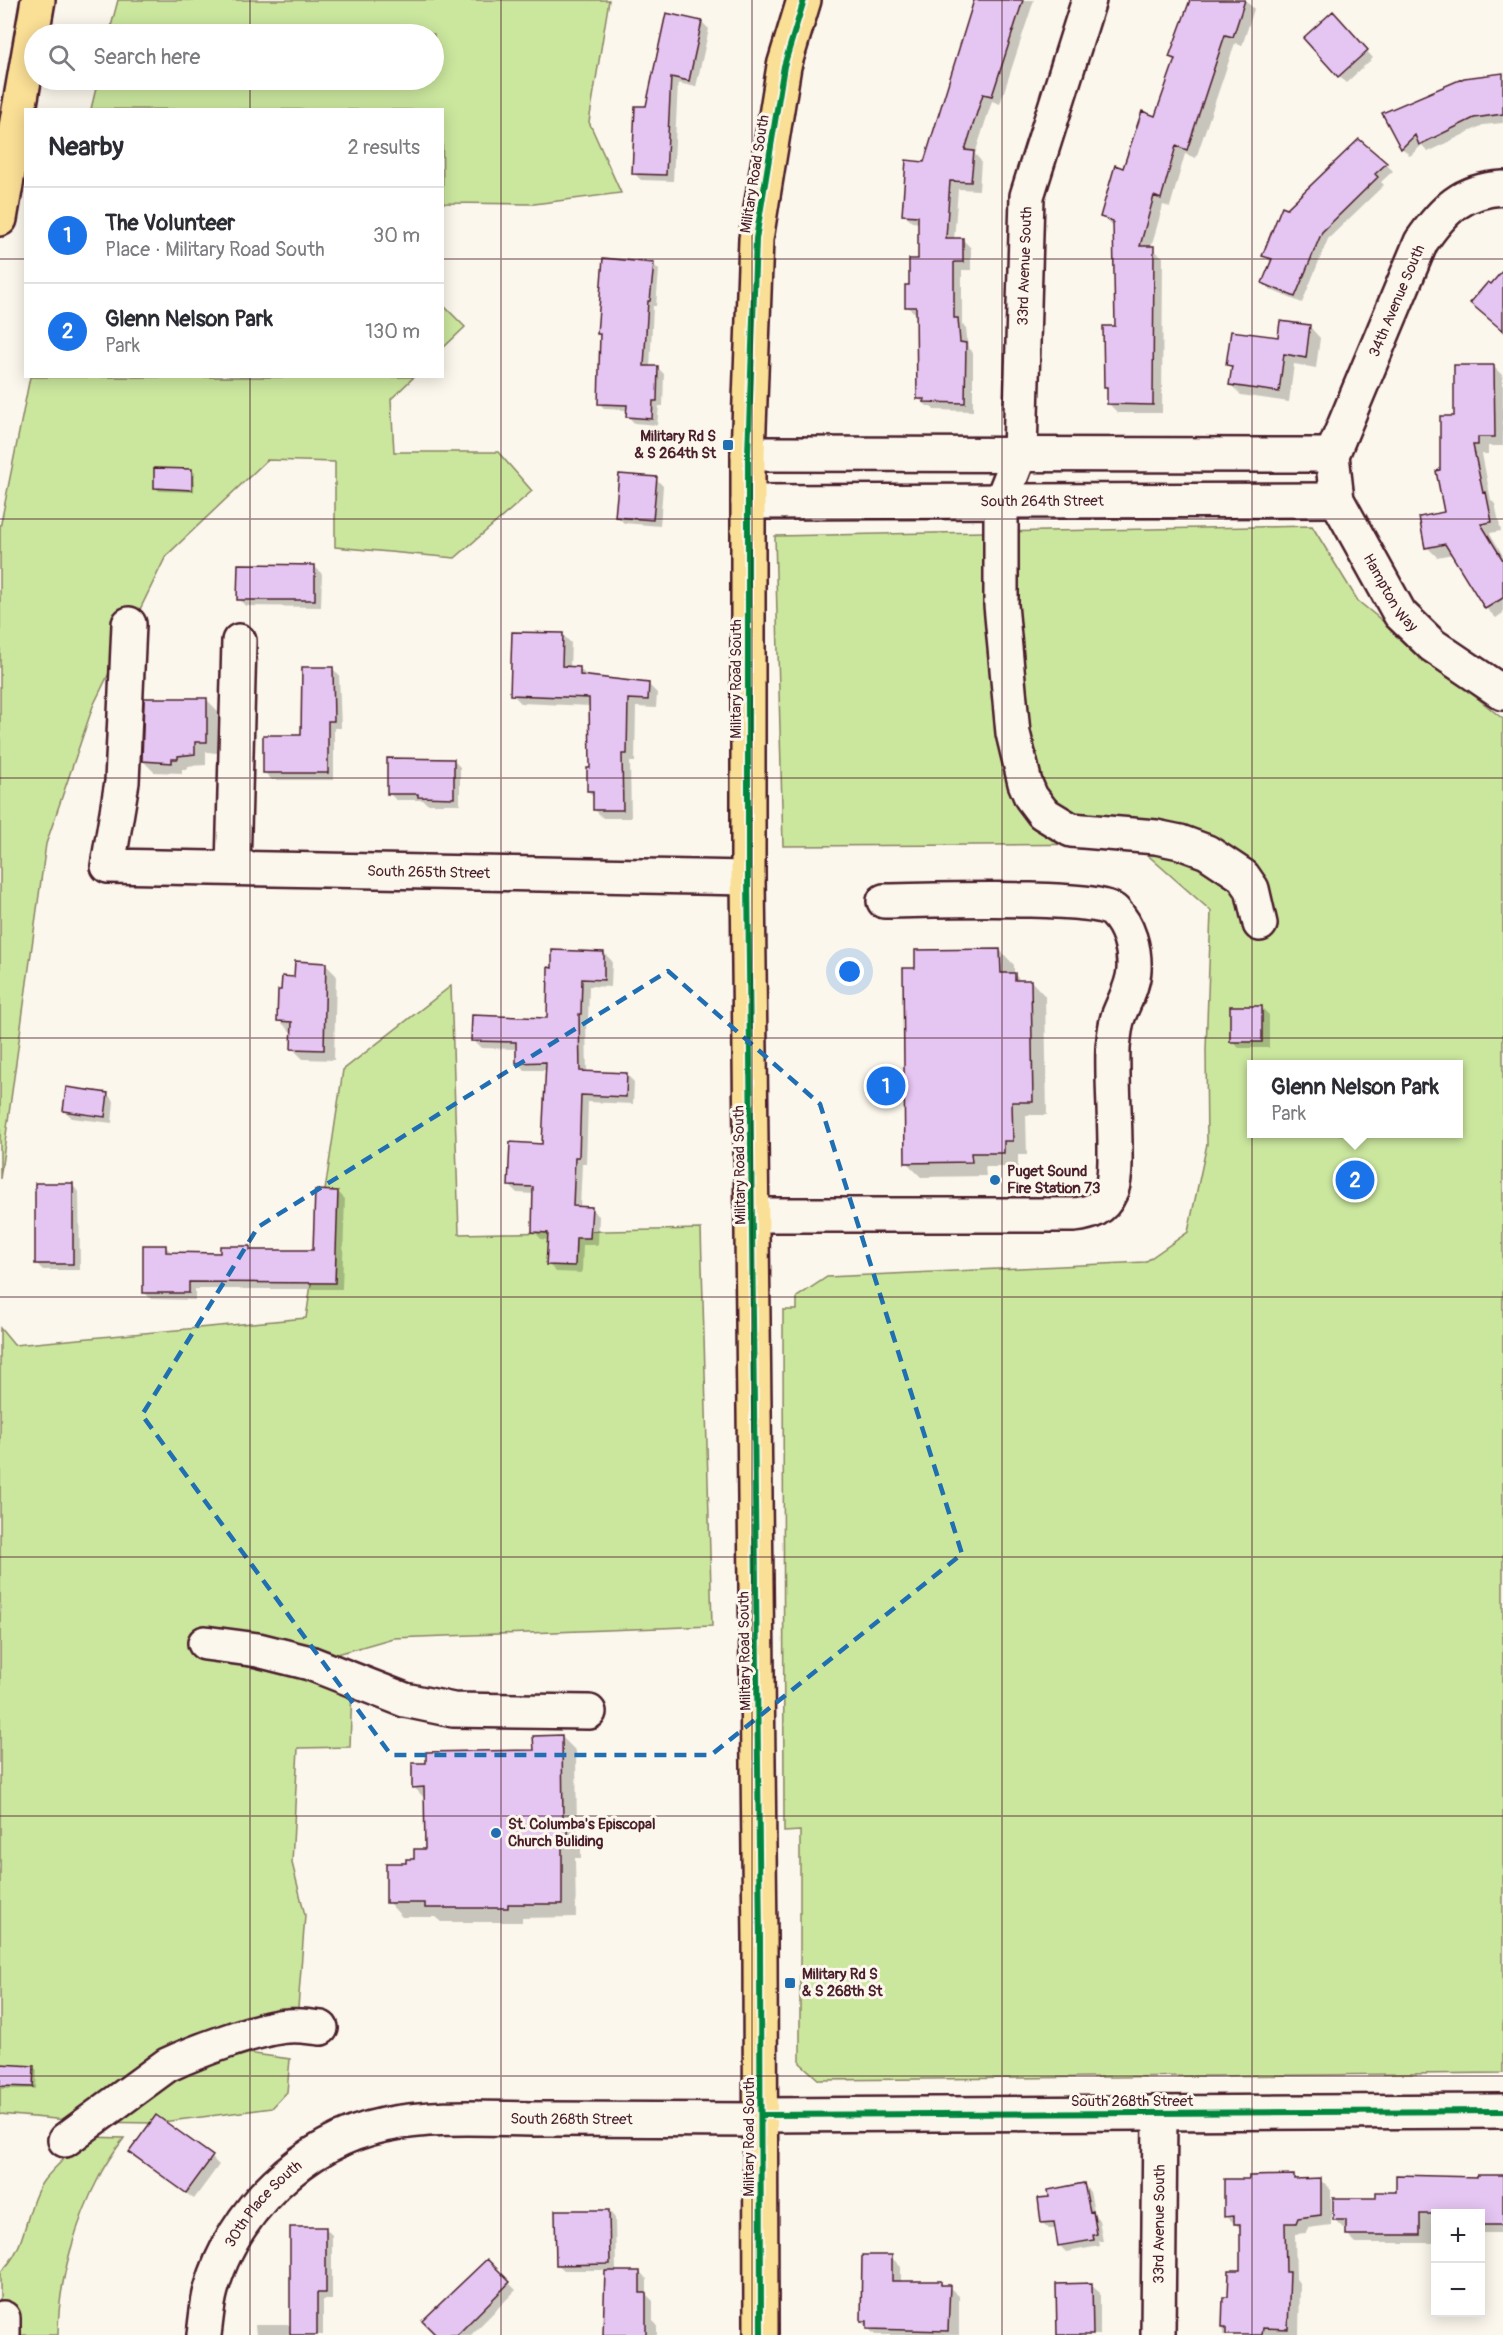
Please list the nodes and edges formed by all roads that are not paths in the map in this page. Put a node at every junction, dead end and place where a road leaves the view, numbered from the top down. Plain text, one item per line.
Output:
1 (38, 0) edge
2 (804, 0) edge
3 (1089, 0) edge
4 (34, 24) edge
5 (24, 81) edge
6 (1503, 188) edge
7 (0, 219) edge
8 (748, 454) junction
9 (1020, 454) junction
10 (1332, 455) junction
11 (1337, 500) junction
12 (748, 502) junction
13 (1001, 502) junction
14 (129, 624) dead end
15 (239, 641) dead end
16 (1503, 693) edge
17 (233, 868) junction
18 (748, 878) junction
19 (884, 902) dead end
20 (1260, 924) dead end
21 (753, 1215) junction
22 (205, 1643) dead end
23 (589, 1712) dead end
24 (321, 2028) dead end
25 (1503, 2111) edge
26 (1160, 2113) junction
27 (761, 2118) junction
28 (384, 2125) joint
29 (65, 2140) dead end
30 (204, 2335) edge
31 (761, 2335) edge
32 (1158, 2335) edge

1 - 4 main road
2 - 8 main road, Military Road South
3 - 9 street, 33rd Avenue South
5 - 7 main road
6 - 10 street, 34th Avenue South
8 - 9 street
8 - 12 main road, Military Road South
9 - 10 street
9 - 13 street, 33rd Avenue South
10 - 11 street, Hampton Way
11 - 13 street, South 264th Street
11 - 16 street, Hampton Way
12 - 13 street, South 264th Street
12 - 18 main road, Military Road South
13 - 20 street
14 - 17 street, South 265th Street
15 - 17 street
17 - 18 street, South 265th Street
18 - 21 main road, Military Road South
19 - 21 street
21 - 27 main road, Military Road South
22 - 23 street
24 - 29 street
25 - 26 street, South 268th Street
26 - 27 street, South 268th Street
26 - 32 street, 33rd Avenue South
27 - 28 street, South 268th Street
27 - 31 main road, Military Road South
28 - 30 street, 30th Place South

